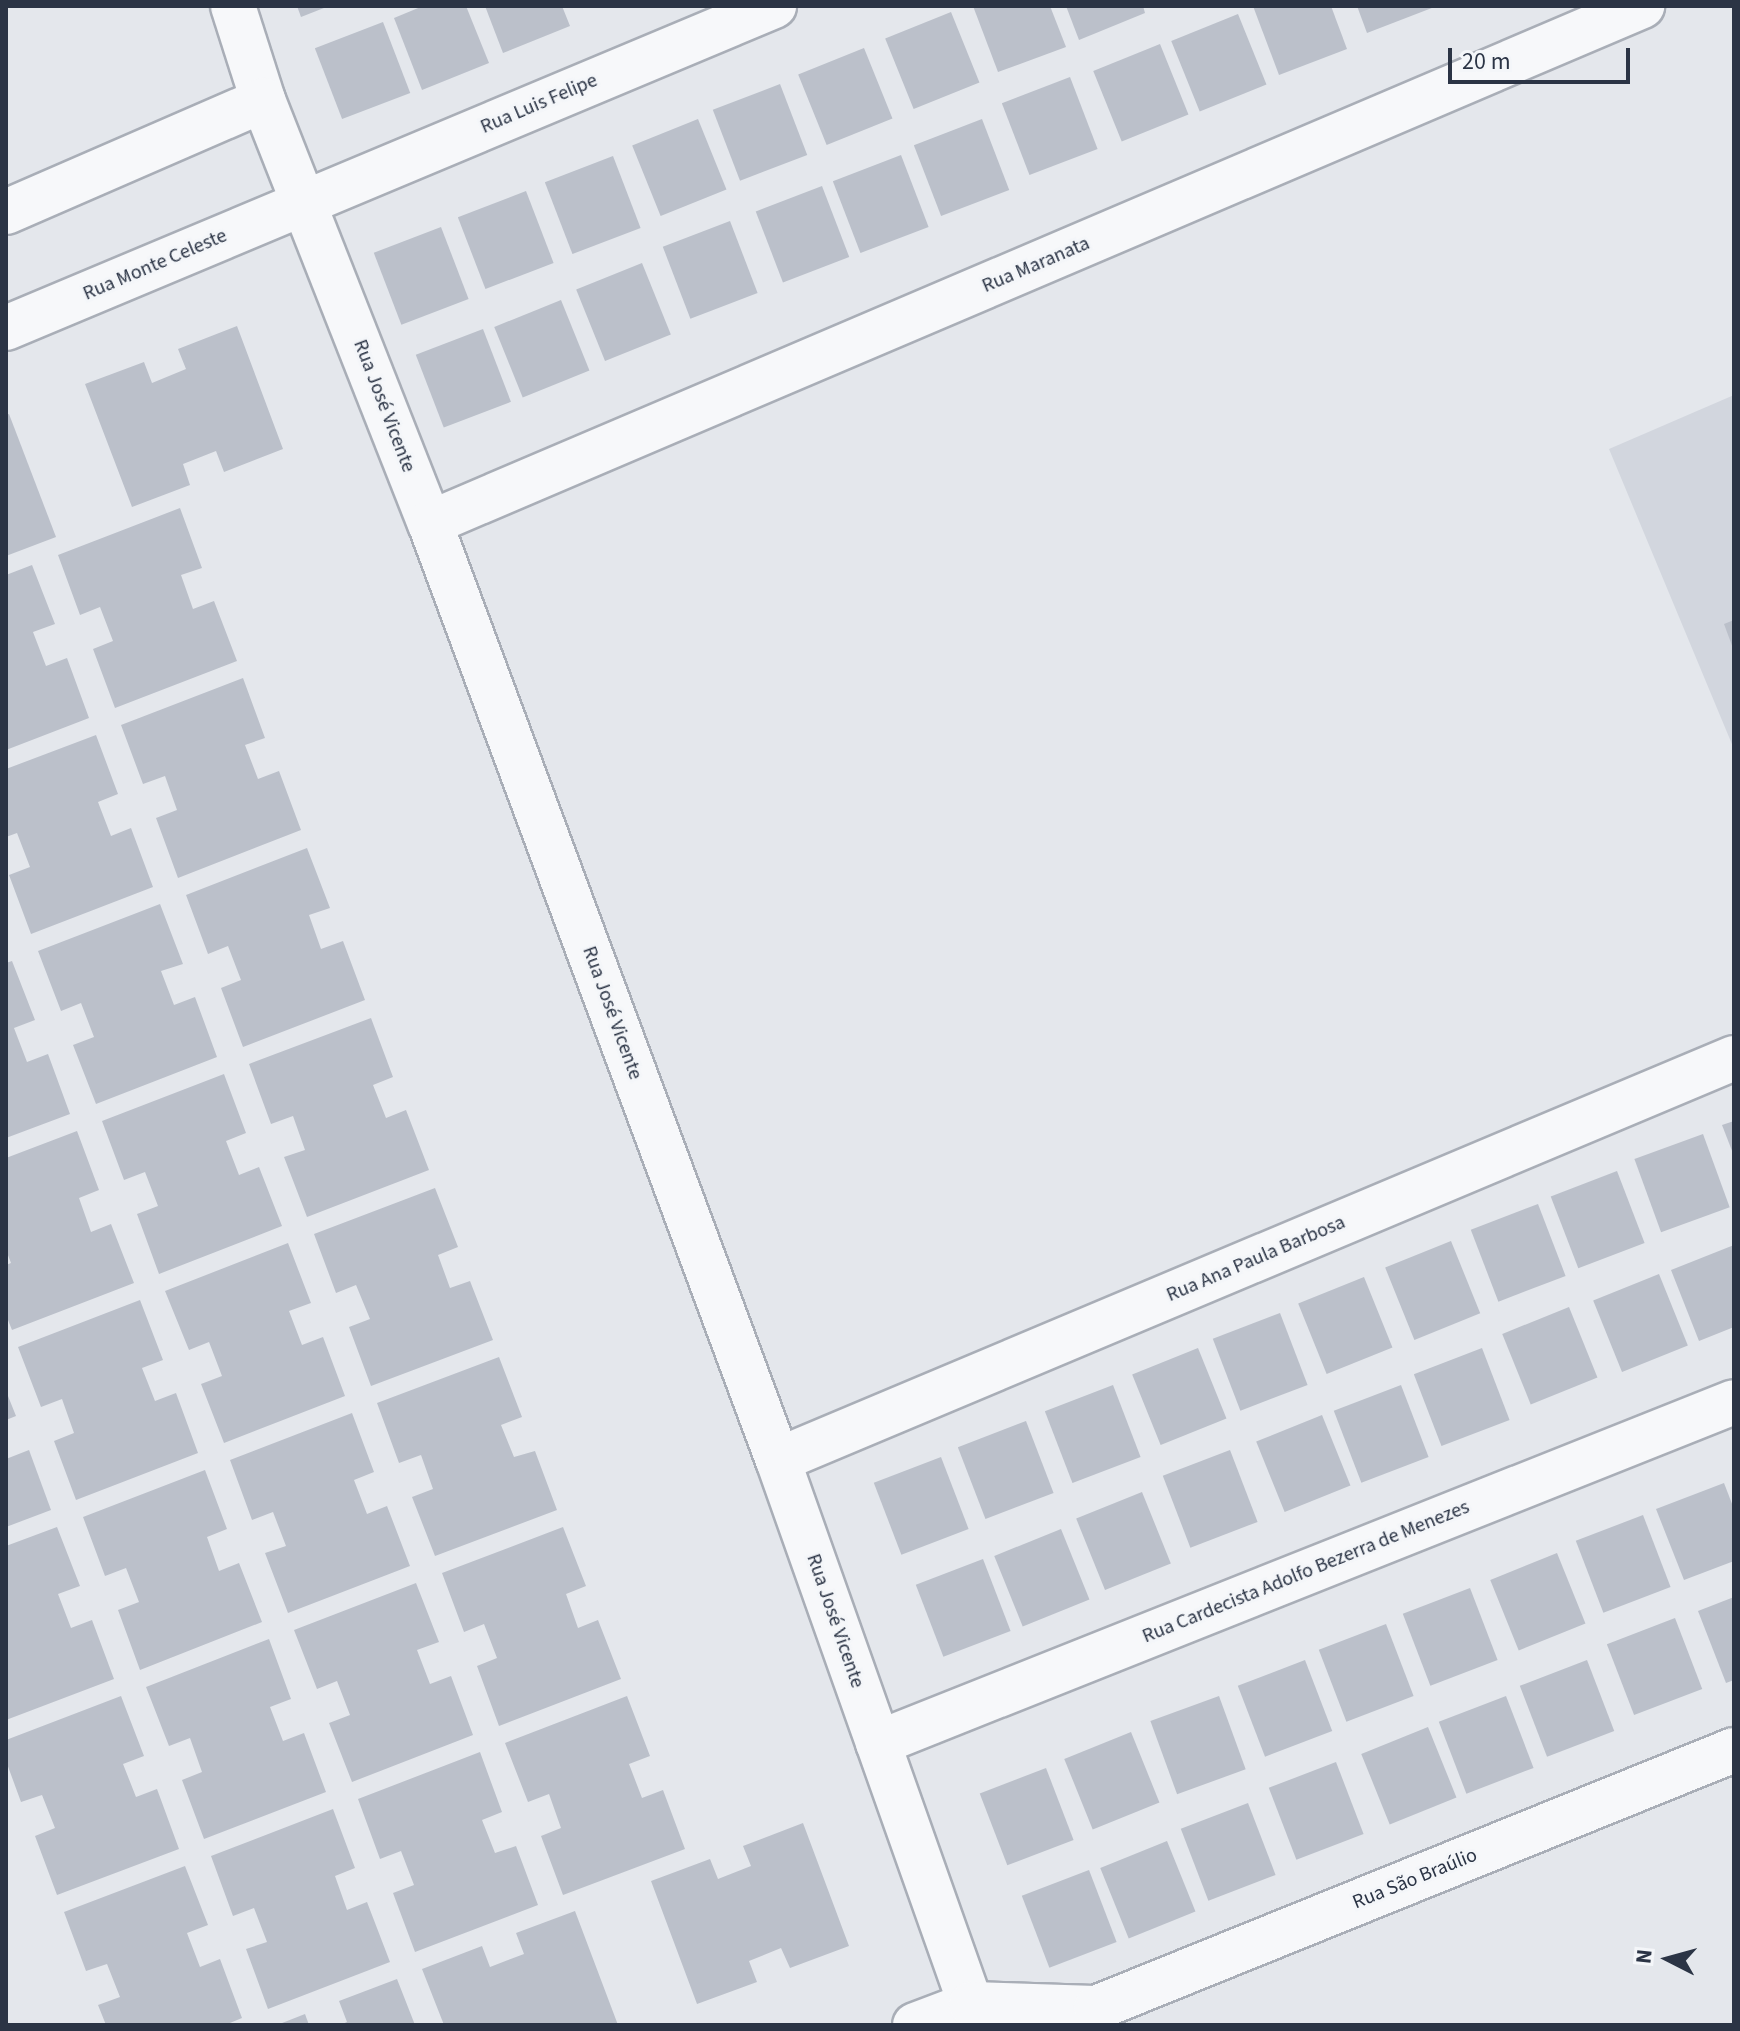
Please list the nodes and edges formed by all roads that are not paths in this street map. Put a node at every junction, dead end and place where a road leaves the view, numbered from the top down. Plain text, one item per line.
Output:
1 (233, 6) edge
2 (774, 6) edge
3 (1642, 6) edge
4 (263, 100) junction
5 (304, 202) junction
6 (6, 212) edge
7 (6, 328) edge
8 (430, 523) junction
9 (1734, 1058) edge
10 (1734, 1402) edge
11 (778, 1460) junction
12 (878, 1743) junction
13 (1734, 1750) edge
14 (974, 2015) edge
15 (1089, 2017) edge
16 (915, 2025) edge

1 - 4 street, Rua José Vicente
2 - 5 street, Rua Luis Felipe
3 - 8 street, Rua Maranata
4 - 5 street, Rua José Vicente
4 - 6 street
5 - 7 street, Rua Monte Celeste
5 - 8 street, Rua José Vicente
8 - 11 street, Rua José Vicente
9 - 11 street, Rua Ana Paula Barbosa
10 - 12 street, Rua Cardecista Adolfo Bezerra de Menezes
11 - 12 street, Rua José Vicente
12 - 14 street, Rua José Vicente
13 - 15 street, Rua São Braúlio
14 - 15 street, Rua São Braúlio
14 - 16 street, Rua São Braúlio

